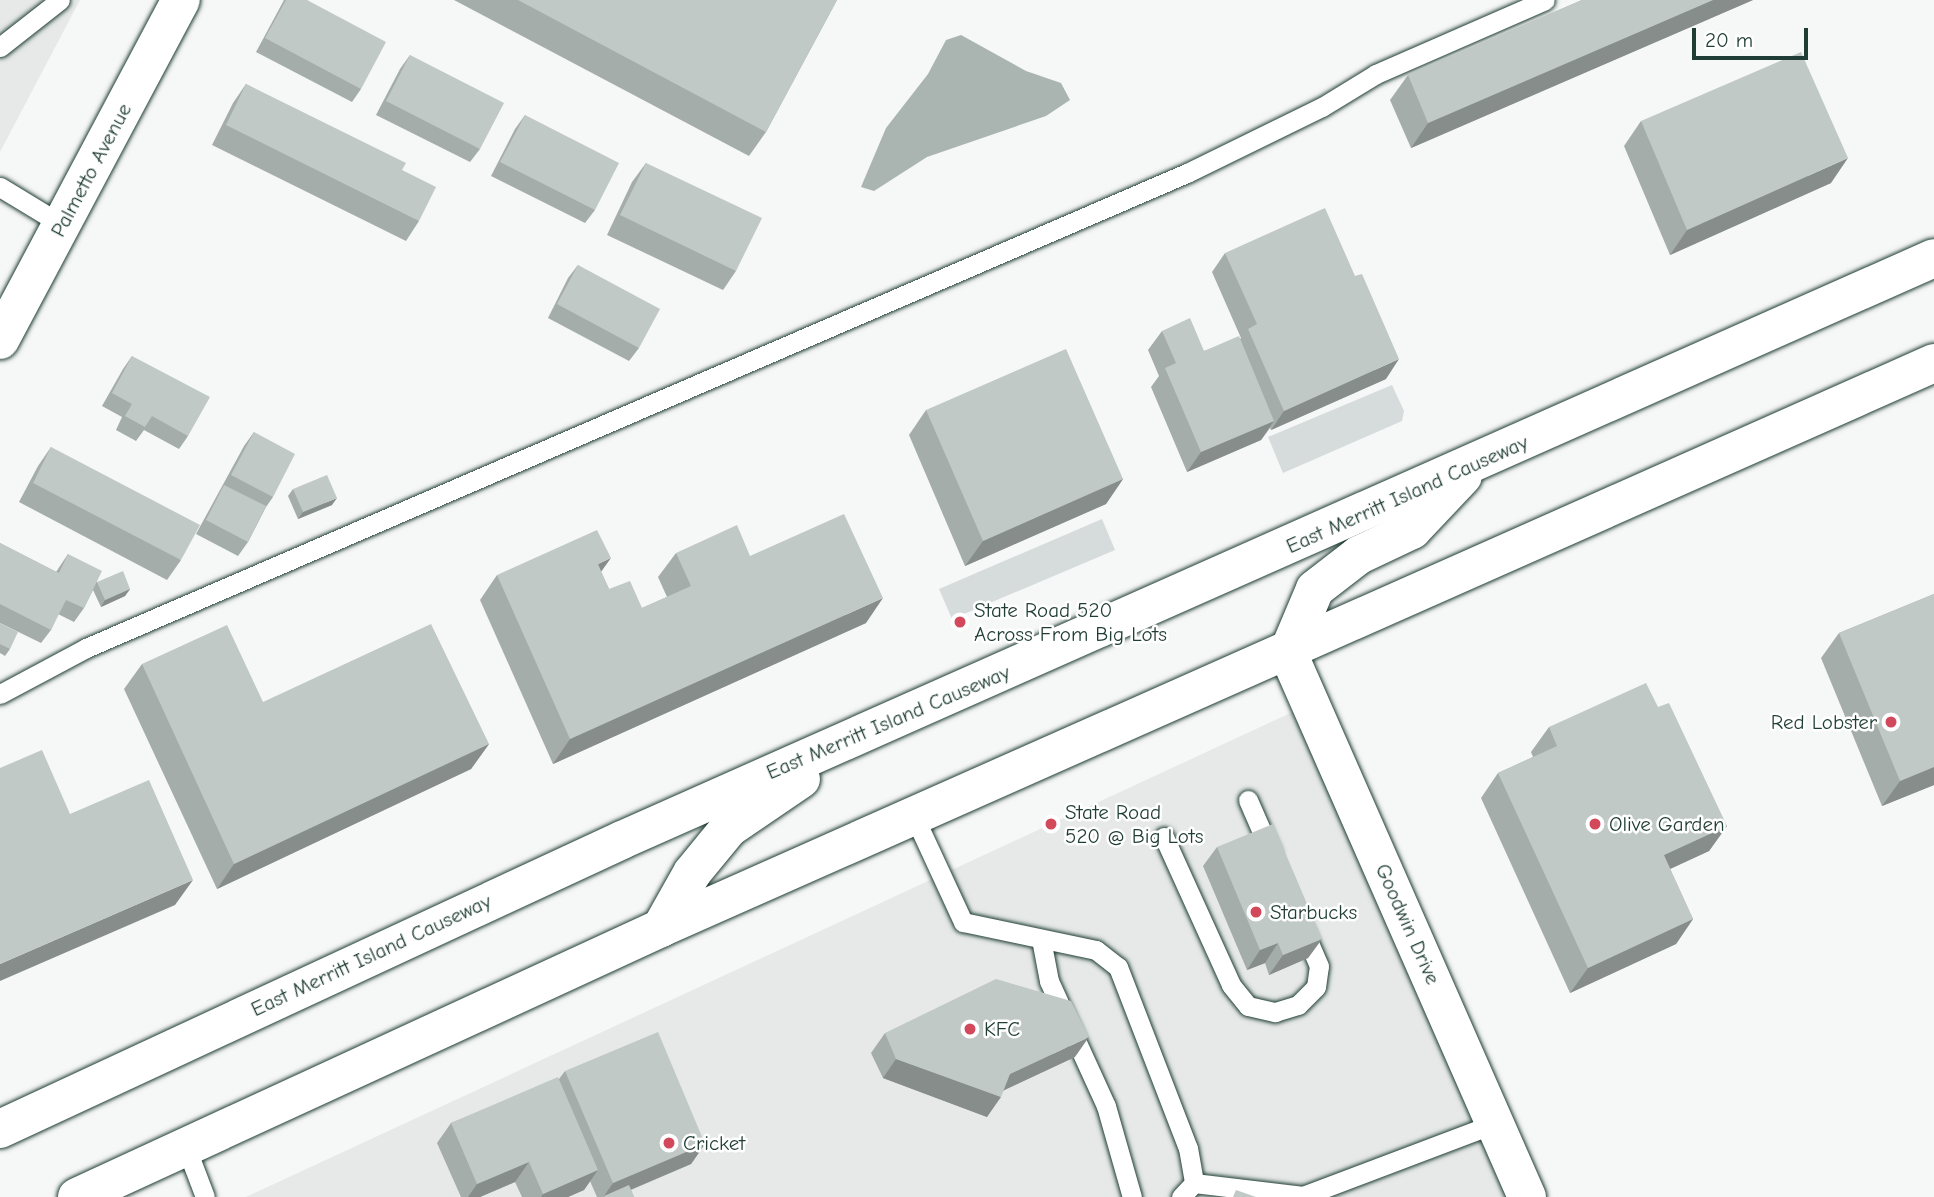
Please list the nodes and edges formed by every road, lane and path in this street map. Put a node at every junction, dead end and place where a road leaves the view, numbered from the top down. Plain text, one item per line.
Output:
1 (60, 0) edge
2 (181, 0) edge
3 (1545, 0) edge
4 (0, 47) edge
5 (0, 187) edge
6 (61, 224) junction
7 (1934, 258) edge
8 (0, 340) edge
9 (1934, 363) edge
10 (1476, 463) junction
11 (1288, 653) junction
12 (0, 694) edge
13 (874, 726) junction
14 (1248, 800) dead end
15 (914, 816) junction
16 (1164, 837) dead end
17 (1279, 872) edge
18 (1295, 908) edge
19 (662, 928) junction
20 (1041, 939) junction
21 (1496, 1124) junction
22 (0, 1129) edge
23 (186, 1147) junction
24 (1187, 1190) edge
25 (77, 1197) edge
26 (205, 1197) edge
27 (1132, 1197) edge
28 (1527, 1197) edge

1 - 4 lane
2 - 6 main road, Palmetto Avenue
3 - 12 lane
5 - 6 lane
6 - 8 main road, Palmetto Avenue
7 - 10 main road, East Merritt Island Causeway
9 - 11 main road
10 - 11 main road
10 - 13 main road, East Merritt Island Causeway
11 - 15 main road
11 - 21 main road, Goodwin Drive
13 - 19 main road
13 - 22 main road, East Merritt Island Causeway
14 - 17 lane
15 - 19 main road
15 - 20 lane
16 - 18 lane
19 - 23 main road
20 - 24 lane
20 - 27 lane
21 - 24 lane
21 - 28 main road, Goodwin Drive
23 - 25 main road
23 - 26 lane

